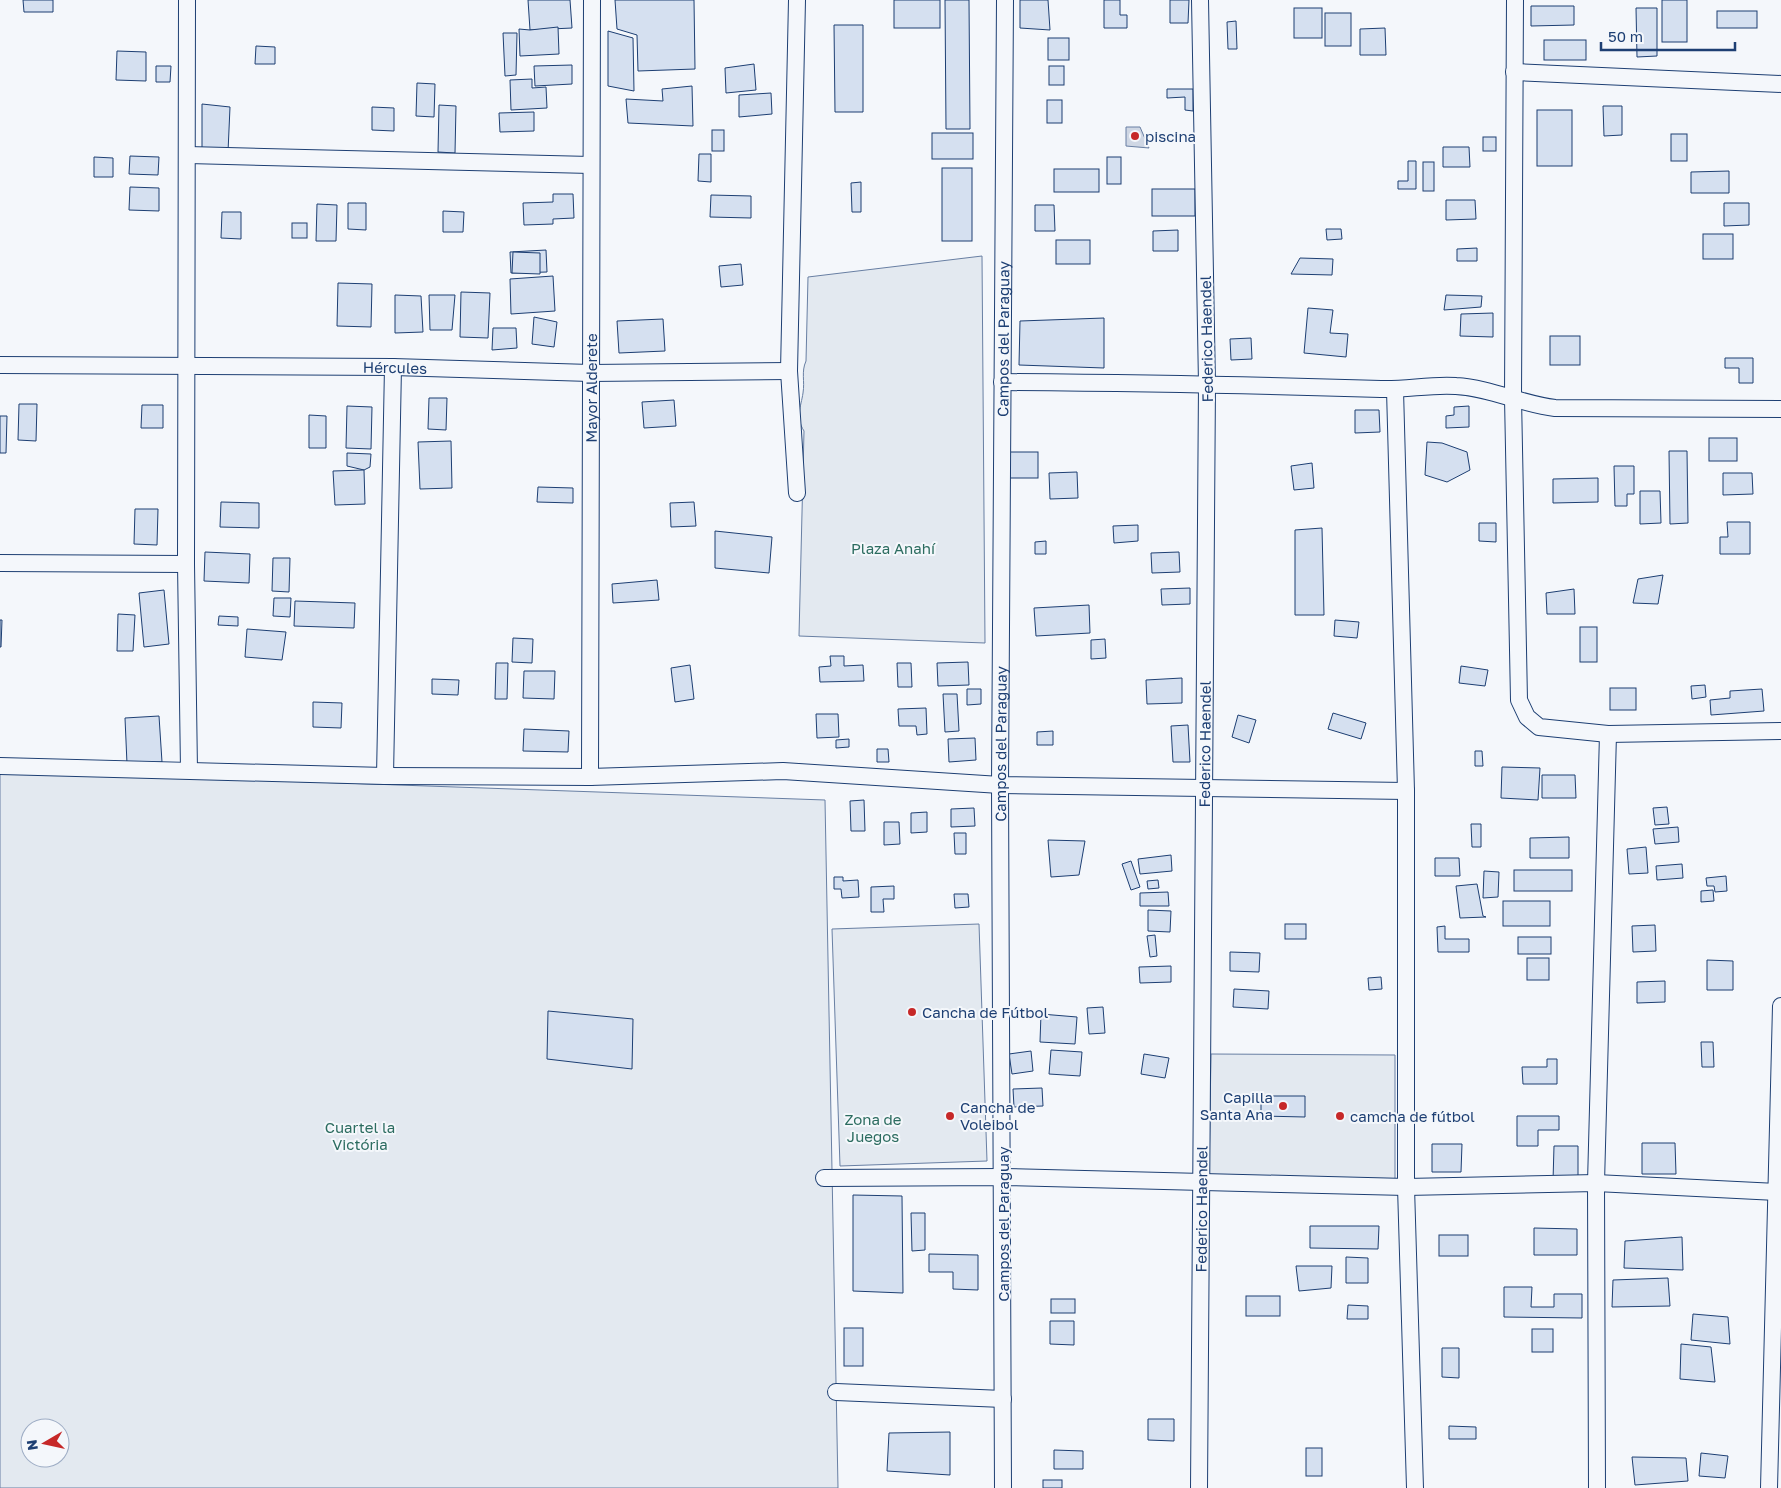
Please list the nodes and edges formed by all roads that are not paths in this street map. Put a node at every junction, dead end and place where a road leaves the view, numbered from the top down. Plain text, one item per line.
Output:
1 (187, 0) edge
2 (592, 0) edge
3 (797, 0) edge
4 (1005, 0) edge
5 (1200, 0) edge
6 (1515, 0) edge
7 (1514, 72) junction
8 (1781, 84) edge
9 (188, 155) junction
10 (591, 165) junction
11 (0, 365) edge
12 (188, 366) junction
13 (393, 367) junction
14 (789, 371) junction
15 (590, 373) junction
16 (1002, 382) junction
17 (1207, 384) junction
18 (1395, 390) junction
19 (1513, 398) junction
20 (1781, 409) edge
21 (797, 493) dead end
22 (0, 562) edge
23 (186, 564) junction
24 (1781, 731) edge
25 (1608, 734) junction
26 (0, 766) edge
27 (189, 770) junction
28 (385, 776) junction
29 (590, 777) junction
30 (1000, 785) junction
31 (1205, 786) junction
32 (1406, 791) junction
33 (1781, 1006) edge
34 (1781, 1023) edge
35 (1003, 1176) junction
36 (824, 1178) dead end
37 (1203, 1182) junction
38 (1596, 1183) junction
39 (1406, 1187) junction
40 (1777, 1192) junction
41 (1778, 1274) edge
42 (836, 1392) dead end
43 (1003, 1399) junction
44 (1003, 1488) edge
45 (1199, 1488) edge
46 (1415, 1488) edge
47 (1597, 1488) edge
48 (1769, 1488) edge

1 - 9 street
2 - 10 street, Mayor Alderete
3 - 14 street
4 - 16 street, Campos del Paraguay
5 - 17 street, Federico Haendel
6 - 7 street
7 - 8 street
7 - 19 street
9 - 10 street
9 - 12 street
10 - 15 street, Mayor Alderete
11 - 12 street, Hércules
12 - 13 street, Hércules
12 - 23 street
13 - 15 street, Hércules
13 - 28 street
14 - 15 street, Hércules
14 - 21 street
15 - 29 street, Mayor Alderete
16 - 17 street
16 - 30 street, Campos del Paraguay
17 - 18 street
17 - 31 street, Federico Haendel
18 - 19 street
18 - 32 street
19 - 20 street
19 - 25 street
22 - 23 street
23 - 27 street
24 - 25 street
25 - 38 street
26 - 27 street
27 - 28 street
28 - 29 street
29 - 30 street
30 - 31 street
30 - 35 street, Campos del Paraguay
31 - 32 street
31 - 37 street, Federico Haendel
32 - 39 street
33 - 34 street
34 - 40 street
35 - 36 street
35 - 37 street
35 - 43 street, Campos del Paraguay
37 - 39 street
37 - 45 street, Federico Haendel
38 - 39 street
38 - 40 street
38 - 47 street
39 - 46 street
40 - 41 street
41 - 48 street
42 - 43 street
43 - 44 street, Campos del Paraguay

